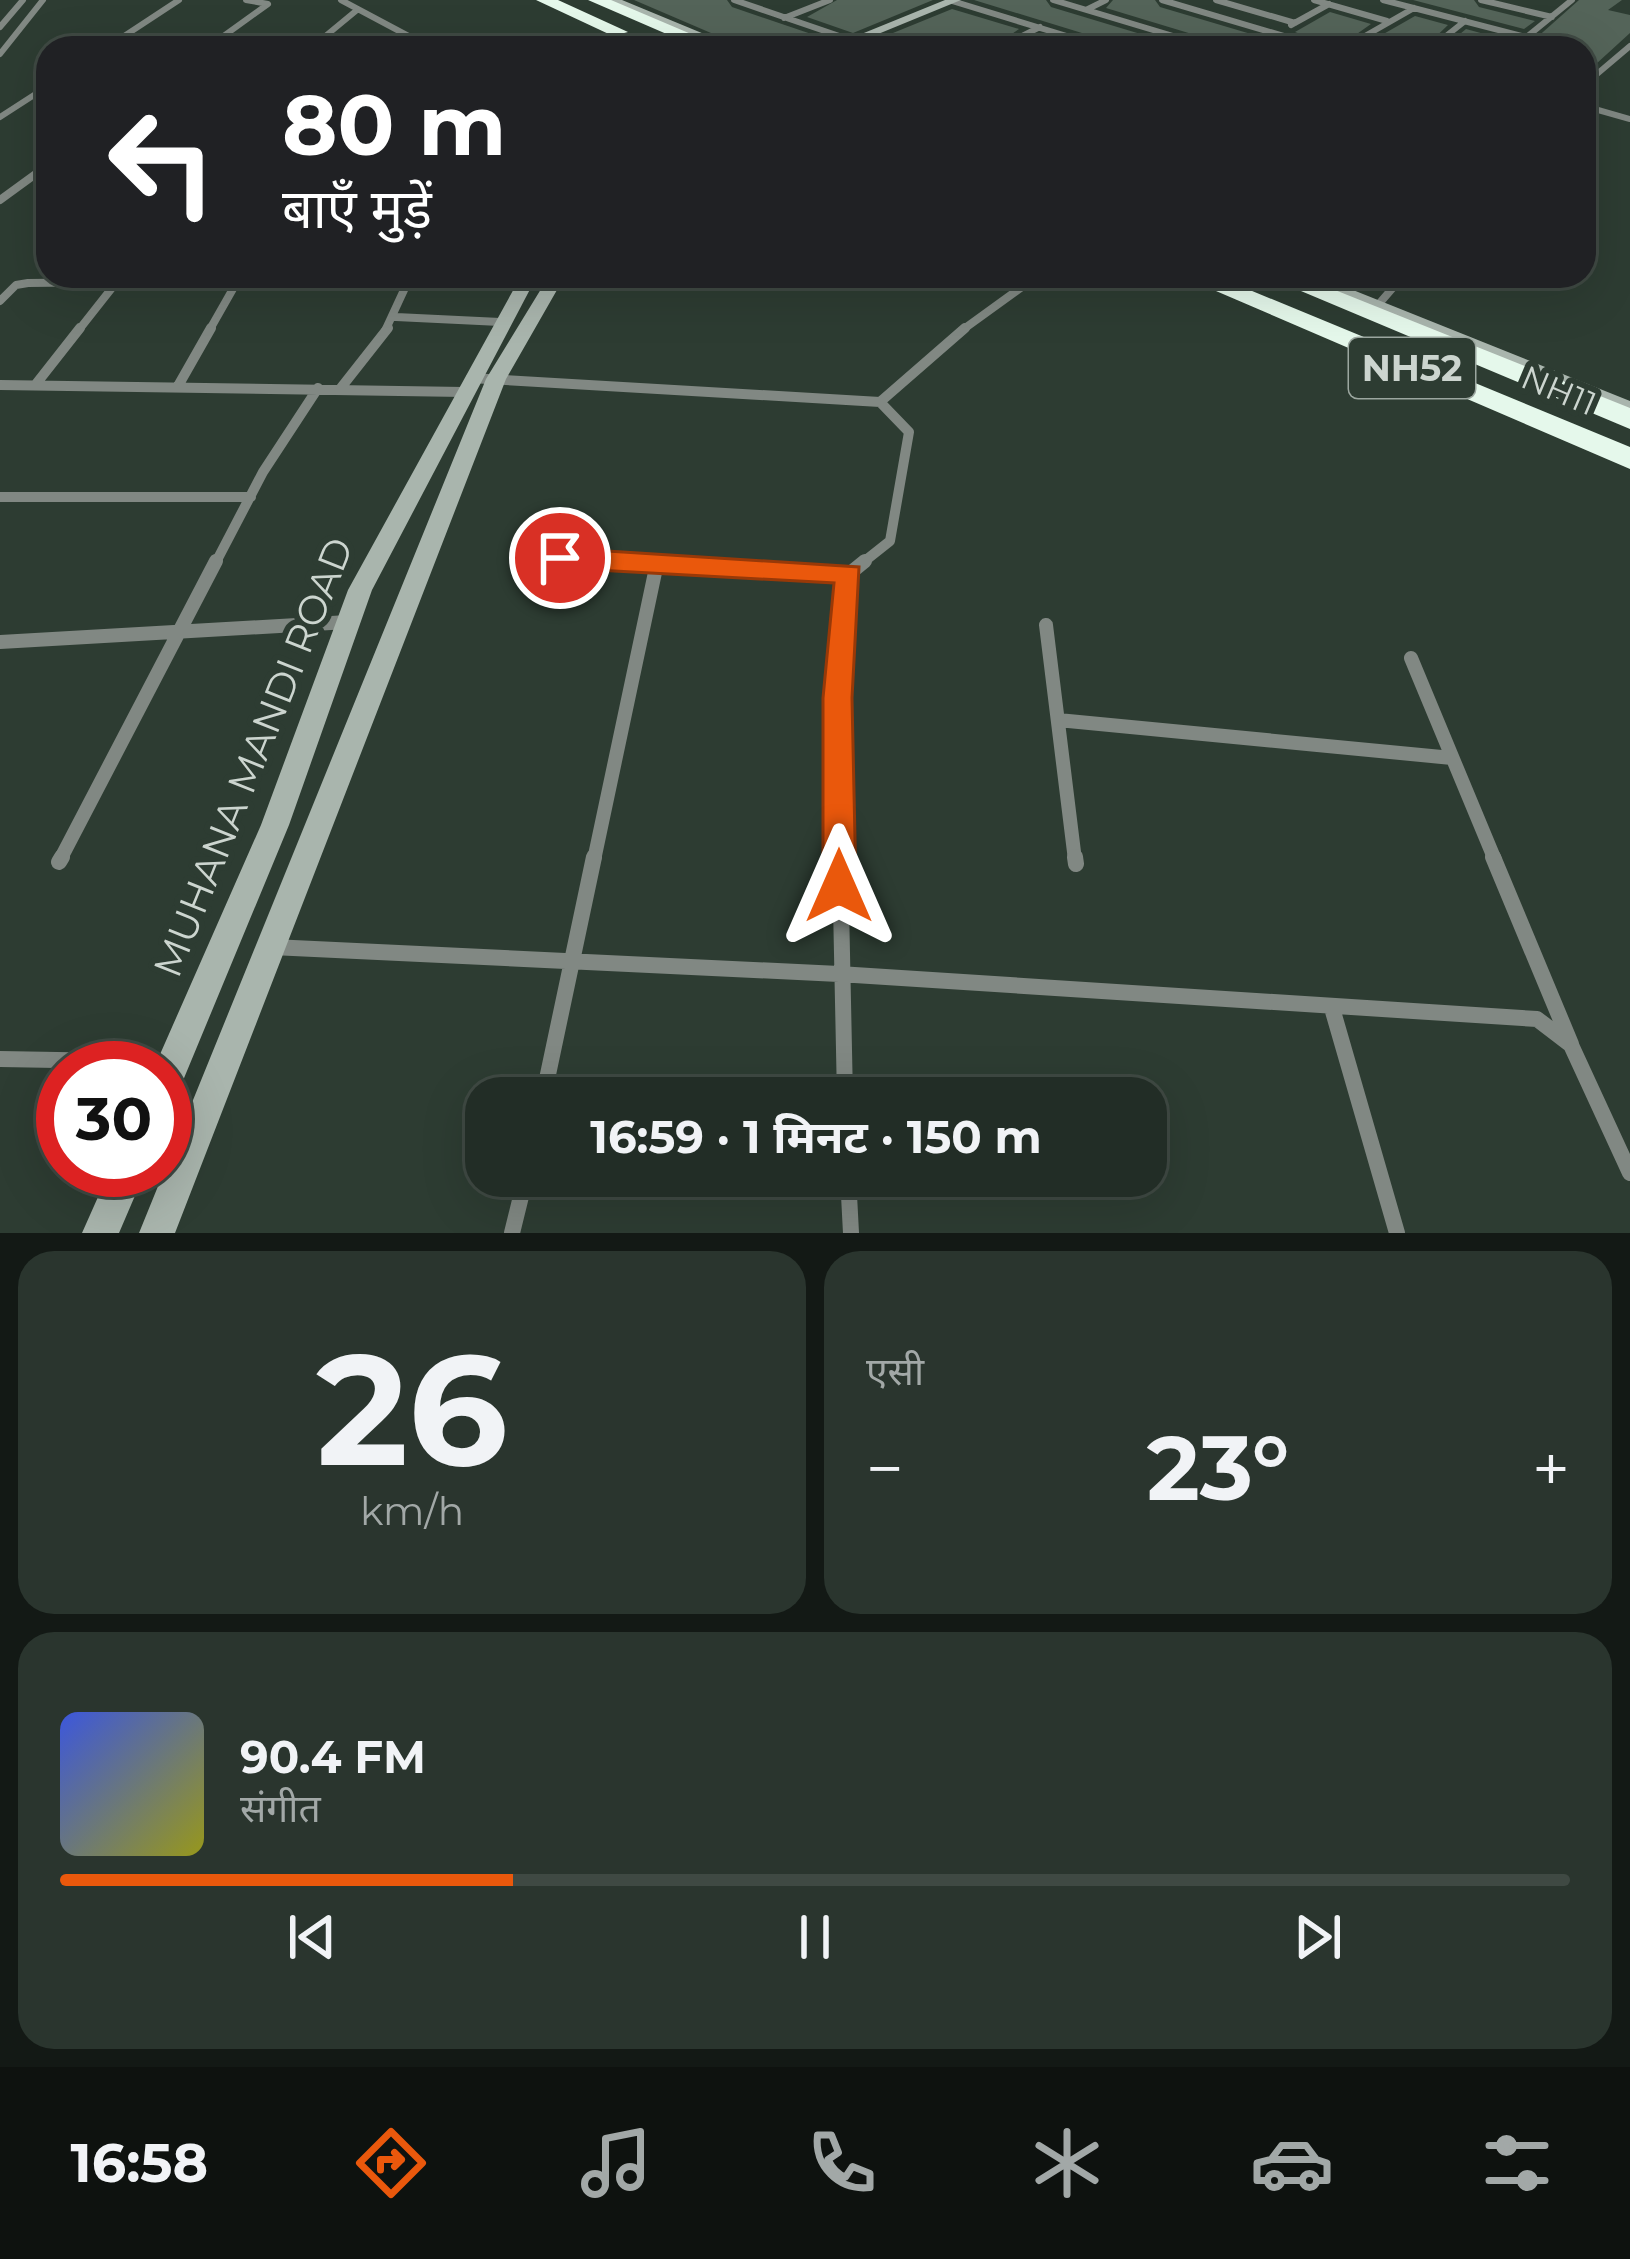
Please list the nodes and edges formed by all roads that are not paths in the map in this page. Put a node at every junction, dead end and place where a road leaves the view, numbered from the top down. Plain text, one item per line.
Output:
1 (23, 0) edge
2 (43, 0) edge
3 (179, 0) edge
4 (246, 0) edge
5 (341, 0) edge
6 (544, 0) edge
7 (596, 0) edge
8 (612, 0) edge
9 (734, 0) edge
10 (830, 0) edge
11 (953, 0) edge
12 (1053, 0) edge
13 (1106, 0) edge
14 (1162, 0) edge
15 (1216, 0) edge
16 (1314, 0) edge
17 (1383, 0) edge
18 (1481, 0) edge
19 (1572, 0) edge
20 (1329, 4) junction
21 (1414, 8) junction
22 (1088, 9) junction
23 (357, 10) junction
24 (1552, 17) junction
25 (4, 18) edge
26 (783, 18) junction
27 (1387, 21) junction
28 (1465, 21) junction
29 (1295, 23) junction
30 (0, 27) edge
31 (1041, 27) junction
32 (1274, 34) junction
33 (124, 36) edge
34 (224, 36) edge
35 (326, 36) edge
36 (408, 36) edge
37 (627, 36) edge
38 (685, 36) edge
39 (703, 36) edge
40 (838, 36) edge
41 (860, 36) edge
42 (1023, 36) edge
43 (1069, 36) edge
44 (1174, 36) edge
45 (1281, 36) edge
46 (1363, 36) edge
47 (1446, 36) edge
48 (1521, 36) edge
49 (1531, 36) edge
50 (1630, 46) edge
51 (0, 54) edge
52 (1596, 75) edge
53 (36, 94) edge
54 (1596, 109) edge
55 (0, 117) edge
56 (1630, 119) edge
57 (36, 174) edge
58 (0, 200) edge
59 (36, 284) edge
60 (112, 288) edge
61 (233, 288) edge
62 (406, 288) edge
63 (521, 288) edge
64 (547, 288) edge
65 (1020, 288) edge
66 (1222, 288) edge
67 (1308, 288) edge
68 (1335, 288) edge
69 (1393, 288) edge
70 (0, 301) edge
71 (1378, 305) junction
72 (396, 317) junction
73 (500, 322) junction
74 (477, 383) junction
75 (36, 384) junction
76 (0, 385) edge
77 (178, 386) junction
78 (318, 388) junction
79 (340, 389) junction
80 (880, 402) junction
81 (1630, 409) edge
82 (1630, 419) edge
83 (1630, 460) edge
84 (0, 497) edge
85 (251, 497) junction
86 (560, 558) dead end
87 (657, 563) junction
88 (849, 574) junction
89 (360, 590) junction
90 (411, 590) junction
91 (348, 622) junction
92 (1046, 626) dead end
93 (184, 632) junction
94 (0, 642) edge
95 (1411, 658) dead end
96 (1058, 720) junction
97 (1452, 758) junction
98 (59, 862) dead end
99 (1076, 864) dead end
100 (270, 947) junction
101 (571, 964) junction
102 (839, 974) junction
103 (1332, 1008) junction
104 (182, 1041) edge
105 (1571, 1045) junction
106 (0, 1059) edge
107 (36, 1062) edge
108 (547, 1077) edge
109 (844, 1077) edge
110 (1630, 1173) edge
111 (116, 1197) edge
112 (521, 1197) edge
113 (849, 1197) edge
114 (100, 1233) edge
115 (157, 1233) edge
116 (512, 1233) edge
117 (851, 1233) edge
118 (1397, 1233) edge

1 - 25 street
2 - 51 street
3 - 33 street
4 - 34 street
5 - 23 street
6 - 37 highway
7 - 38 highway
8 - 39 main road
9 - 26 street
10 - 26 street
11 - 31 street
11 - 41 main road
12 - 22 street
13 - 22 street
14 - 32 street
15 - 29 street
16 - 20 street
17 - 21 street
18 - 24 street
19 - 24 street
20 - 27 street
20 - 29 street
21 - 27 street
21 - 28 street
22 - 44 street
23 - 35 street
23 - 36 street
24 - 49 street
25 - 30 street
26 - 40 street
27 - 46 street
28 - 47 street
28 - 48 street
29 - 32 street
31 - 42 street
31 - 43 street
32 - 45 street
50 - 52 street
53 - 55 street
54 - 56 street
57 - 58 street
59 - 70 street
60 - 75 street
61 - 77 street
62 - 72 street
63 - 73 main road, MUHANA MANDI ROAD
64 - 74 main road
65 - 80 street
66 - 83 highway, NH11 / NH52
67 - 82 highway, NH52
68 - 71 main road
69 - 71 street
71 - 81 main road
72 - 73 street
72 - 79 street
73 - 74 main road, MUHANA MANDI ROAD
74 - 79 street
74 - 80 street
74 - 89 main road, MUHANA MANDI ROAD
74 - 90 main road
75 - 76 street
75 - 77 street
77 - 78 street
78 - 79 street
78 - 85 street
80 - 88 street
84 - 85 street
85 - 93 street
86 - 87 street
87 - 88 street
87 - 101 street
88 - 102 street
89 - 90 main road
89 - 91 main road, MUHANA MANDI ROAD
90 - 100 main road
91 - 93 street
91 - 104 main road, MUHANA MANDI ROAD
92 - 96 street
93 - 94 street
93 - 98 street
95 - 97 street
96 - 97 street
96 - 99 street
97 - 105 street
100 - 101 street
100 - 115 main road
101 - 102 street
101 - 108 street
102 - 103 street
102 - 109 street
103 - 105 street
103 - 118 street
105 - 110 street
106 - 107 street
111 - 114 main road
112 - 116 street
113 - 117 street

